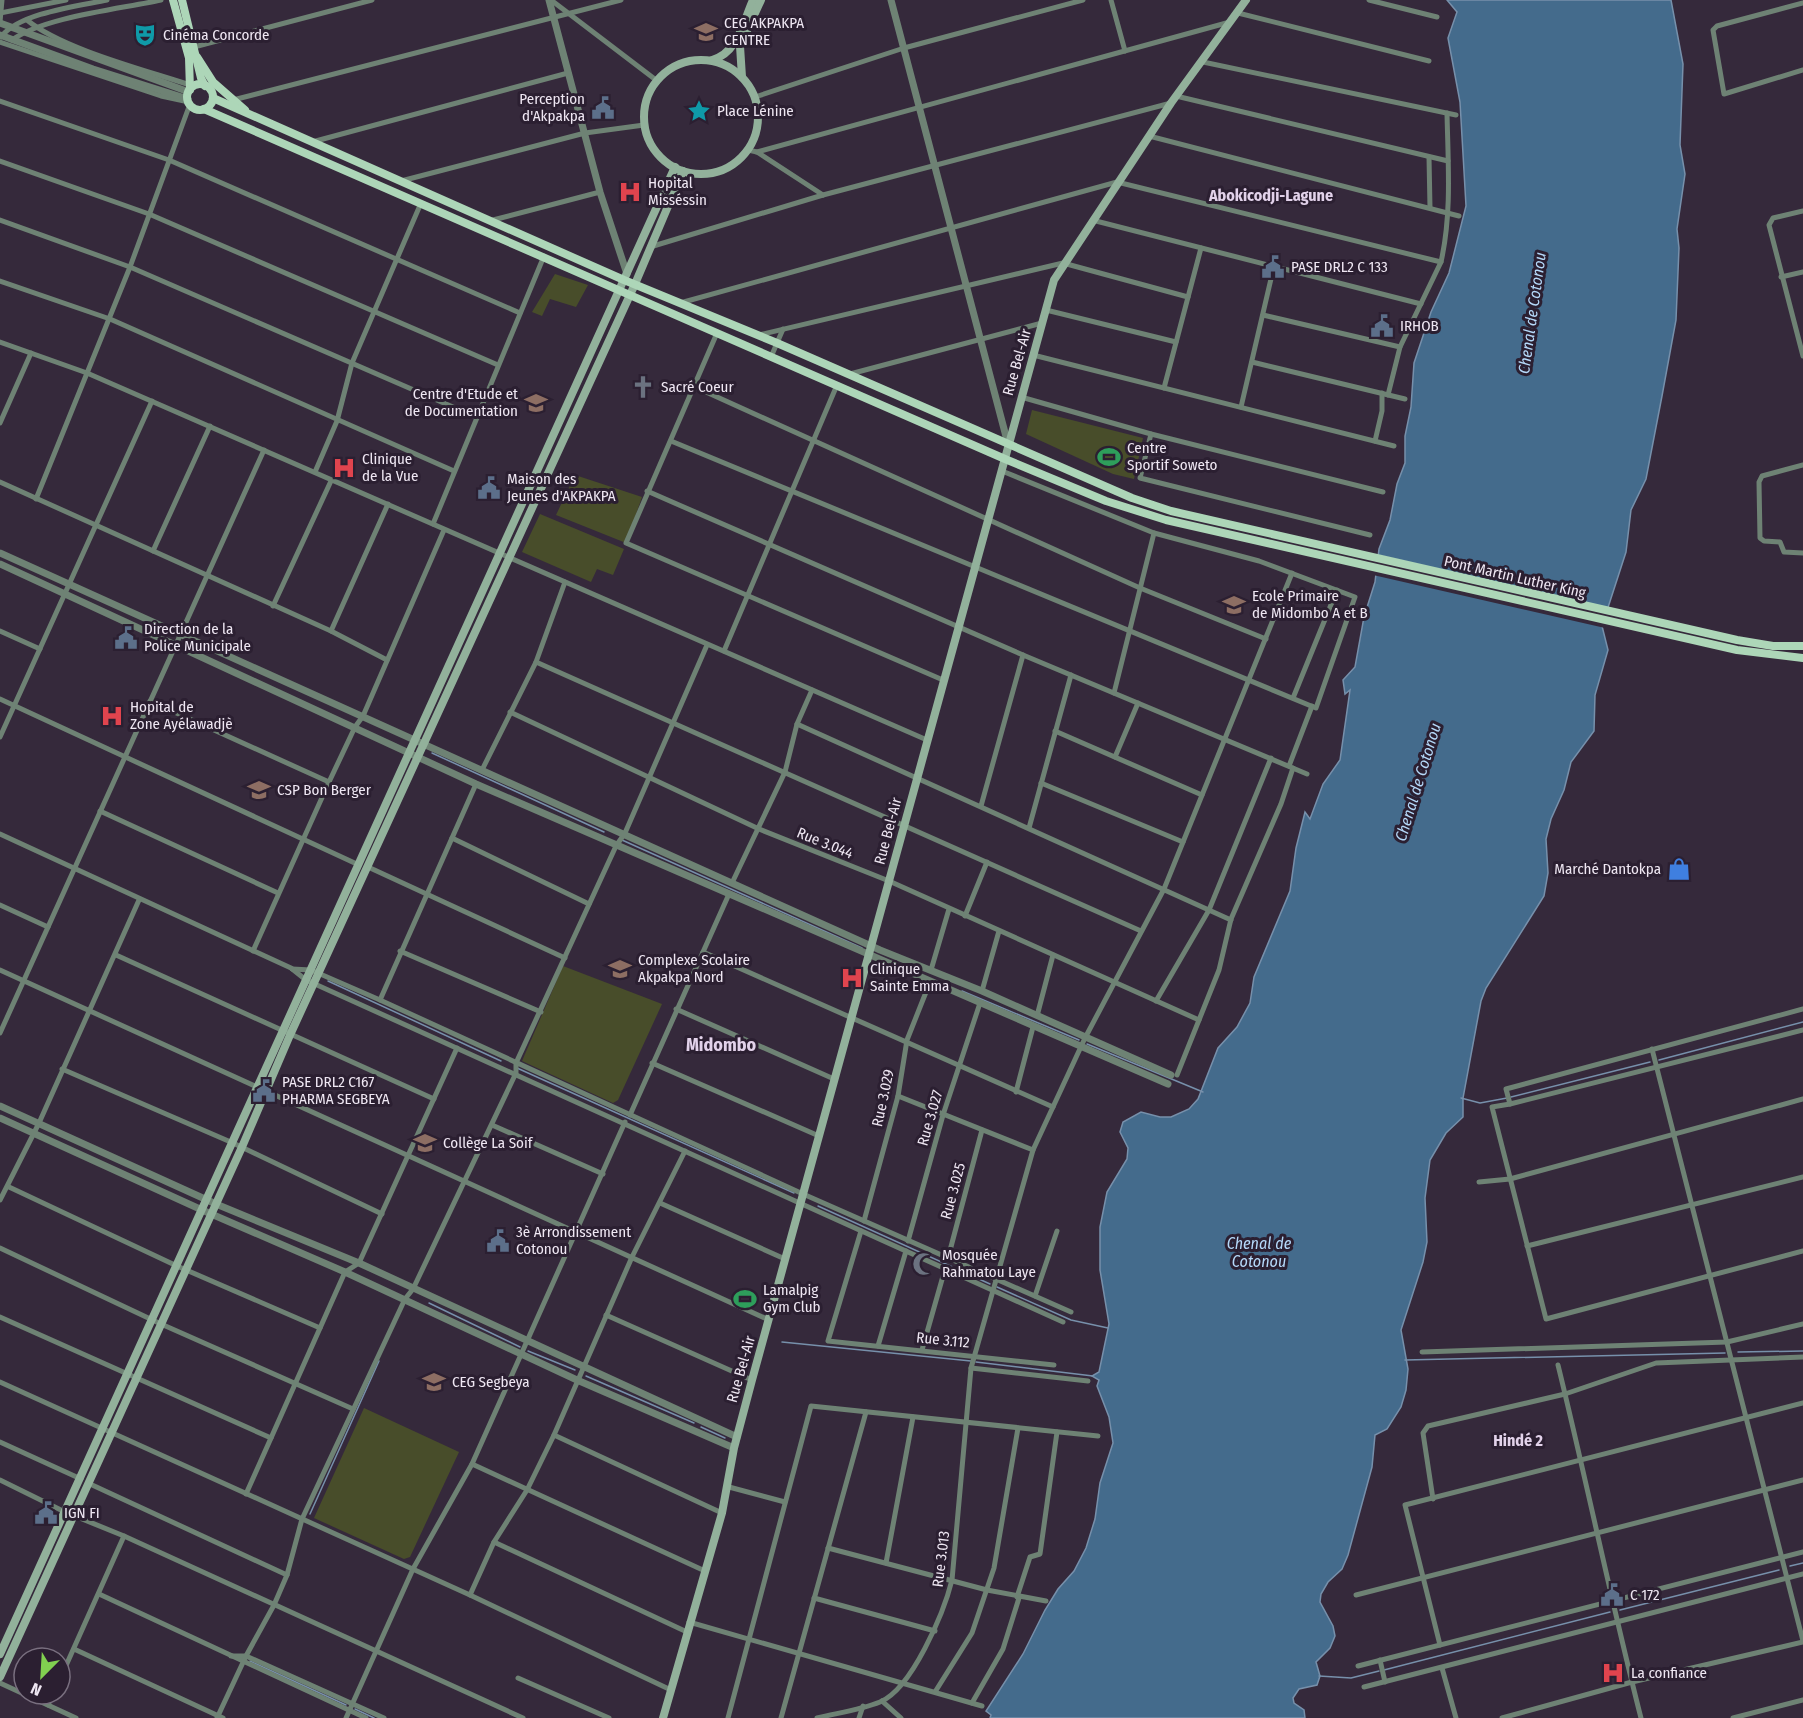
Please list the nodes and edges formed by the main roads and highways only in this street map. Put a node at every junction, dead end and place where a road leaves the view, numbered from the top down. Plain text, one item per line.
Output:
1 (173, 0) edge
2 (183, 0) edge
3 (753, 0) edge
4 (762, 0) edge
5 (1246, 0) edge
6 (197, 57) junction
7 (710, 60) junction
8 (742, 77) junction
9 (205, 86) junction
10 (190, 95) junction
11 (213, 98) junction
12 (204, 109) junction
13 (266, 122) junction
14 (679, 169) junction
15 (626, 277) junction
16 (634, 284) junction
17 (619, 292) junction
18 (628, 296) junction
19 (1008, 444) junction
20 (1005, 459) junction
21 (1361, 560) junction
22 (1803, 646) edge
23 (1803, 658) edge
24 (420, 744) junction
25 (286, 1034) junction
26 (263, 1089) junction
27 (181, 1268) junction
28 (157, 1322) junction
29 (106, 1431) junction
30 (0, 1654) edge
31 (0, 1677) edge
32 (663, 1718) edge

1 - 10 main road
2 - 6 main road
3 - 7 main road
4 - 8 main road
5 - 19 main road, Rue Bel-Air
6 - 9 main road
6 - 13 main road
7 - 8 main road
7 - 14 main road
8 - 14 main road
9 - 10 main road
9 - 11 main road
10 - 12 main road
11 - 12 main road
11 - 13 main road
12 - 17 main road
13 - 15 main road
14 - 15 main road
14 - 16 main road
15 - 16 main road
15 - 17 main road
16 - 18 main road
16 - 19 main road
17 - 18 main road
17 - 24 main road
18 - 20 main road
18 - 24 main road
19 - 20 main road, Rue Bel-Air
19 - 21 main road
20 - 21 main road
20 - 32 main road, Rue Bel-Air
21 - 22 main road, Pont Martin Luther King
21 - 23 main road, Pont Martin Luther King
24 - 25 main road
24 - 25 main road
25 - 26 main road
26 - 27 main road
26 - 27 main road
27 - 28 main road
28 - 29 main road
28 - 29 main road
29 - 30 main road
29 - 31 main road

